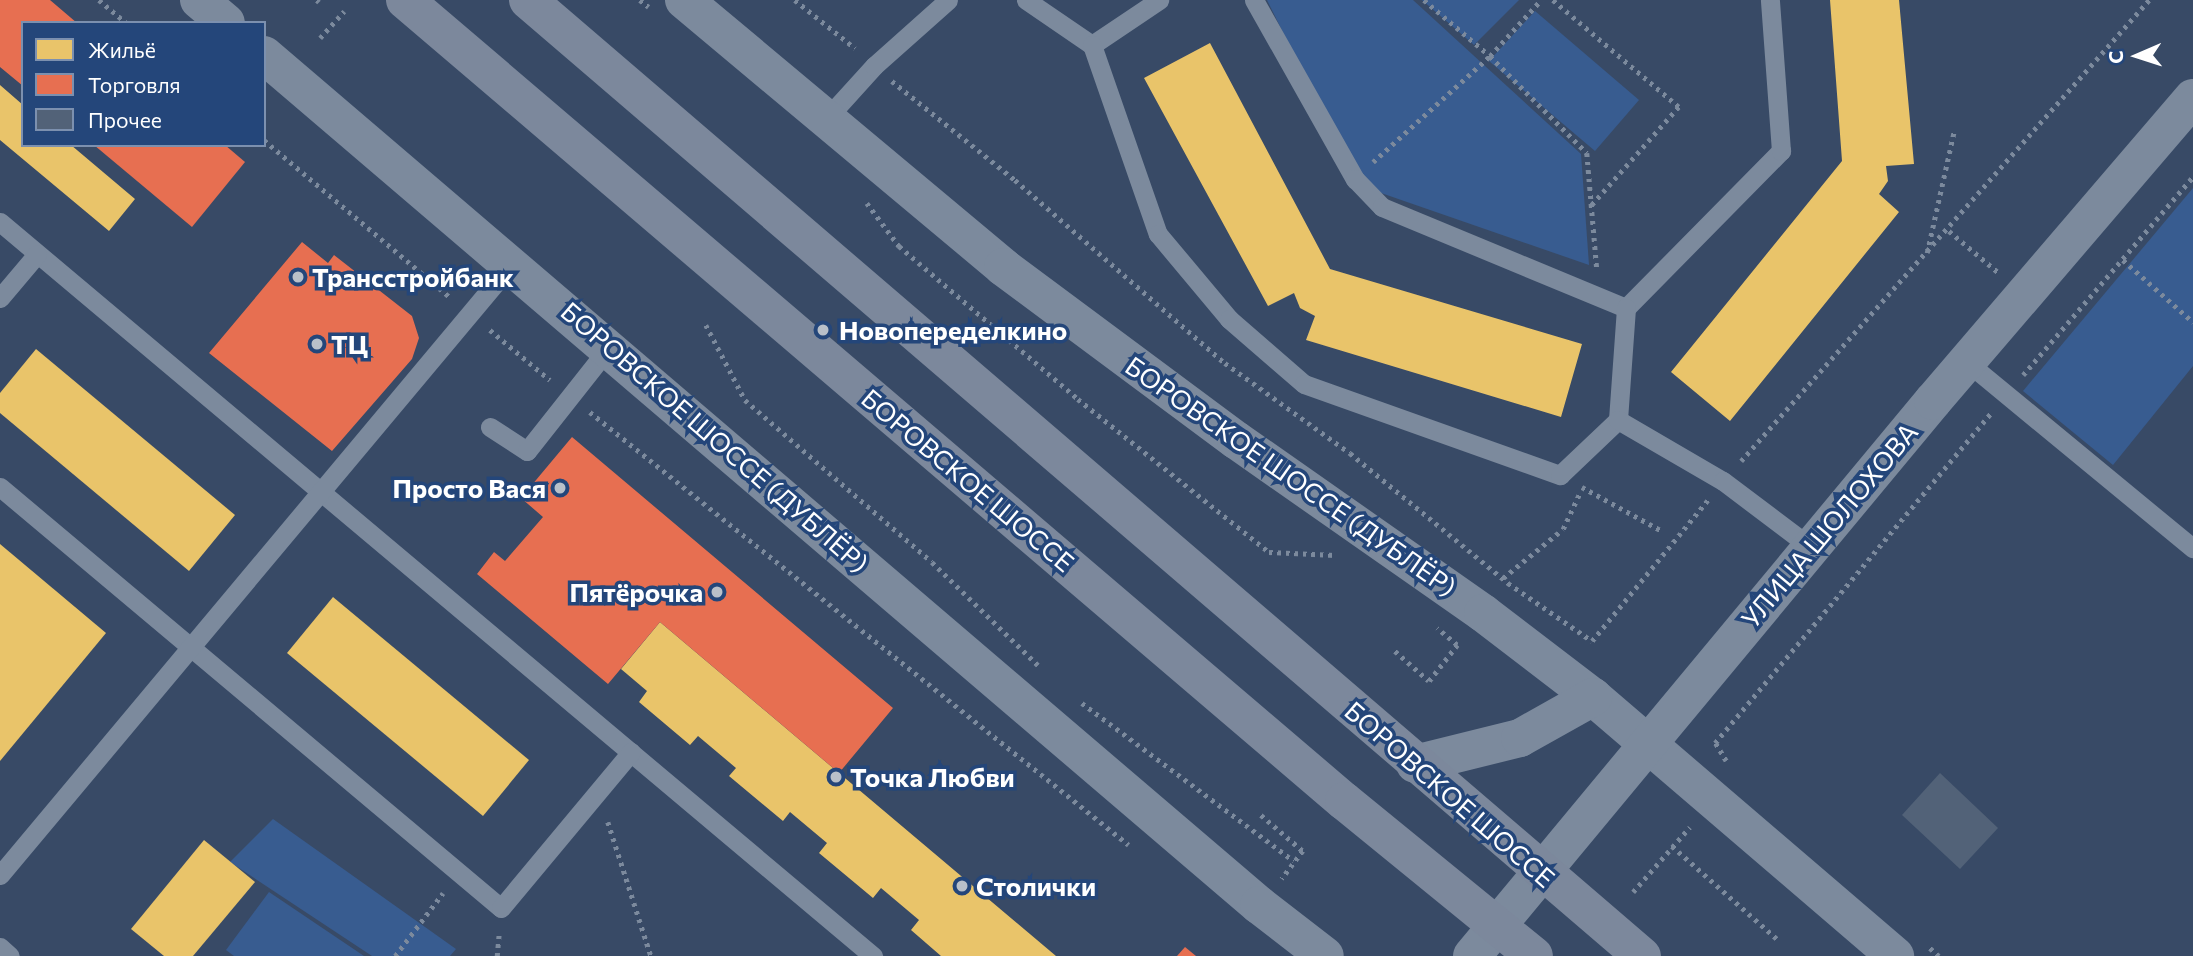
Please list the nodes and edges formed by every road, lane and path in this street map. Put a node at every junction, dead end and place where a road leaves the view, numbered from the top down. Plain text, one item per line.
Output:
1 (99, 0) edge
2 (199, 0) edge
3 (405, 0) edge
4 (528, 0) edge
5 (684, 0) edge
6 (795, 0) edge
7 (948, 0) edge
8 (1026, 0) edge
9 (1159, 0) edge
10 (1254, 0) edge
11 (1424, 0) edge
12 (1541, 0) edge
13 (1553, 0) edge
14 (1770, 0) edge
15 (2149, 0) edge
16 (344, 11) dead end
17 (124, 21) edge
18 (224, 21) edge
19 (320, 38) dead end
20 (1092, 45) junction
21 (1490, 56) junction
22 (266, 57) edge
23 (874, 66) junction
24 (2193, 98) edge
25 (826, 118) junction
26 (1954, 131) dead end
27 (266, 142) edge
28 (2193, 177) edge
29 (1355, 179) junction
30 (1591, 206) junction
31 (0, 222) edge
32 (1949, 231) junction
33 (37, 254) junction
34 (1927, 256) junction
35 (2123, 260) junction
36 (512, 263) junction
37 (2002, 275) dead end
38 (0, 298) edge
39 (1600, 298) junction
40 (1626, 308) junction
41 (470, 314) junction
42 (2193, 322) edge
43 (706, 325) dead end
44 (610, 346) junction
45 (1967, 362) junction
46 (2007, 394) junction
47 (570, 397) junction
48 (1618, 420) junction
49 (490, 427) dead end
50 (1560, 475) junction
51 (1723, 481) junction
52 (0, 487) edge
53 (1582, 487) junction
54 (321, 492) junction
55 (1662, 531) dead end
56 (1812, 548) junction
57 (2193, 548) edge
58 (1503, 578) junction
59 (1457, 645) dead end
60 (191, 647) junction
61 (1395, 651) dead end
62 (1040, 667) dead end
63 (1071, 694) dead end
64 (1593, 697) junction
65 (1715, 743) dead end
66 (1645, 745) junction
67 (631, 752) junction
68 (1415, 764) junction
69 (598, 791) junction
70 (1261, 815) dead end
71 (1700, 815) dead end
72 (1672, 846) junction
73 (1137, 852) dead end
74 (1294, 861) junction
75 (1541, 872) junction
76 (459, 873) junction
77 (0, 875) edge
78 (1275, 888) dead end
79 (1633, 892) dead end
80 (1498, 928) junction
81 (1777, 939) dead end
82 (0, 947) edge
83 (10, 956) edge
84 (395, 956) edge
85 (651, 956) edge
86 (873, 956) edge
87 (1325, 956) edge
88 (1472, 956) edge
89 (1534, 956) edge
90 (1642, 956) edge
91 (1895, 956) edge

1 - 17 path
2 - 18 street
3 - 80 main road, БОРОВСКОЕ ШОССЕ
4 - 68 main road, БОРОВСКОЕ ШОССЕ
5 - 25 street, БОРОВСКОЕ ШОССЕ (ДУБЛЁР)
6 - 23 path
7 - 23 lane
8 - 20 lane
9 - 20 lane
10 - 29 lane
11 - 21 path
12 - 21 path
13 - 30 path
14 - 40 lane
15 - 32 path
16 - 19 path
20 - 50 lane
21 - 29 path
21 - 30 path
22 - 36 street, БОРОВСКОЕ ШОССЕ (ДУБЛЁР)
23 - 25 lane
23 - 58 path
24 - 45 street, УЛИЦА ШОЛОХОВА
25 - 64 street, БОРОВСКОЕ ШОССЕ (ДУБЛЁР)
26 - 34 path
27 - 41 path
28 - 35 path
29 - 39 lane
30 - 39 path
31 - 33 lane
32 - 34 path
32 - 37 path
33 - 38 lane
33 - 54 lane
34 - 51 path
35 - 42 path
35 - 46 path
36 - 41 lane
36 - 44 street, БОРОВСКОЕ ШОССЕ (ДУБЛЁР)
39 - 40 lane
40 - 48 lane
41 - 47 path
41 - 54 lane
43 - 62 path
44 - 47 lane
44 - 87 street, БОРОВСКОЕ ШОССЕ (ДУБЛЁР)
45 - 46 lane
45 - 56 street, УЛИЦА ШОЛОХОВА
46 - 57 lane
46 - 65 path
47 - 49 lane
47 - 73 path
48 - 50 lane
48 - 51 lane
50 - 53 path
51 - 56 lane
51 - 58 path
52 - 60 lane
53 - 55 path
53 - 58 path
54 - 60 lane
54 - 67 lane
56 - 66 street, УЛИЦА ШОЛОХОВА
59 - 61 path
60 - 76 lane
60 - 77 lane
63 - 74 path
64 - 66 street, БОРОВСКОЕ ШОССЕ (ДУБЛЁР)
64 - 68 street
66 - 75 street, УЛИЦА ШОЛОХОВА
66 - 91 street, БОРОВСКОЕ ШОССЕ (ДУБЛЁР)
67 - 69 lane
67 - 86 lane
68 - 75 main road, БОРОВСКОЕ ШОССЕ
69 - 76 lane
69 - 85 path
70 - 74 path
71 - 72 path
72 - 79 path
72 - 81 path
74 - 78 path
75 - 80 street, УЛИЦА ШОЛОХОВА
75 - 90 main road, БОРОВСКОЕ ШОССЕ
76 - 84 path
80 - 88 street, УЛИЦА ШОЛОХОВА
80 - 89 main road, БОРОВСКОЕ ШОССЕ
82 - 83 lane

